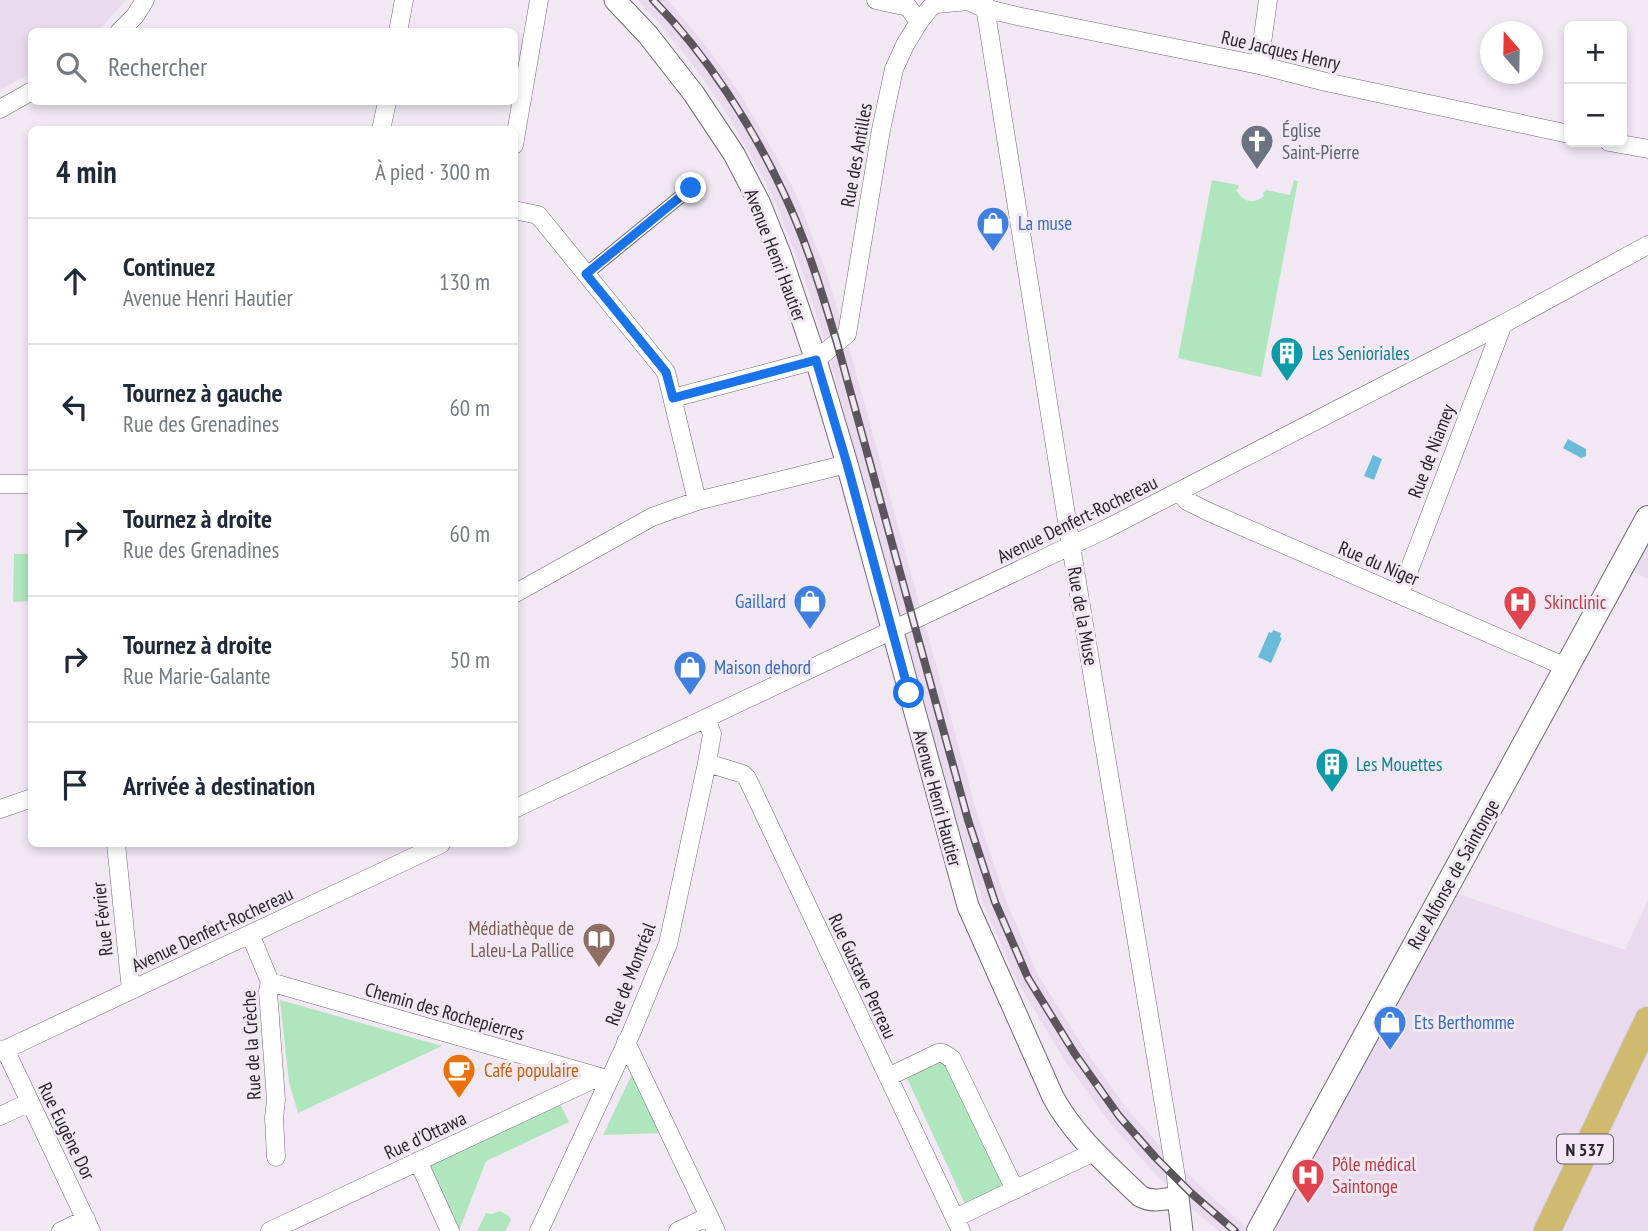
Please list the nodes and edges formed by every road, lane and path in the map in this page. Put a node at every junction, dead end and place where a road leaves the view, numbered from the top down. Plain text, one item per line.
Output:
1 (145, 0) edge
2 (404, 0) edge
3 (539, 0) edge
4 (615, 0) edge
5 (876, 0) edge
6 (1268, 0) edge
7 (984, 4) edge
8 (919, 22) junction
9 (123, 28) edge
10 (399, 28) edge
11 (1259, 65) junction
12 (28, 93) edge
13 (386, 105) edge
14 (0, 109) edge
15 (382, 126) edge
16 (517, 126) edge
17 (1564, 133) edge
18 (1627, 145) edge
19 (1648, 149) edge
20 (691, 188) dead end
21 (518, 211) edge
22 (1648, 246) edge
23 (586, 274) junction
24 (1503, 324) junction
25 (816, 360) junction
26 (673, 398) junction
27 (847, 464) junction
28 (0, 484) edge
29 (28, 484) edge
30 (1180, 492) junction
31 (697, 501) junction
32 (1648, 518) edge
33 (1071, 547) junction
34 (518, 592) edge
35 (1400, 594) junction
36 (892, 631) junction
37 (1566, 667) junction
38 (706, 718) junction
39 (707, 763) junction
40 (28, 799) edge
41 (518, 807) edge
42 (0, 809) edge
43 (116, 847) edge
44 (435, 847) edge
45 (250, 934) junction
46 (270, 982) junction
47 (131, 990) junction
48 (1648, 1020) edge
49 (626, 1042) junction
50 (2, 1050) edge
51 (888, 1077) junction
52 (603, 1078) junction
53 (30, 1102) junction
54 (0, 1116) edge
55 (1094, 1152) junction
56 (276, 1157) dead end
57 (418, 1161) junction
58 (1015, 1190) junction
59 (1178, 1197) junction
60 (712, 1224) edge
61 (89, 1225) edge
62 (958, 1225) edge
63 (61, 1231) edge
64 (270, 1231) edge
65 (450, 1231) edge
66 (539, 1231) edge
67 (678, 1231) edge
68 (1182, 1231) edge
69 (1259, 1231) edge
70 (1547, 1231) edge

1 - 9 street
2 - 10 street
3 - 16 street
4 - 25 street, Avenue Henri Hautier
5 - 8 street
6 - 11 street
7 - 8 street, Rue des Antilles
7 - 11 street, Rue Jacques Henry
7 - 33 street, Rue de la Muse
8 - 25 street, Rue des Antilles
11 - 17 street, Rue Jacques Henry
12 - 14 street
13 - 15 street
18 - 19 street
20 - 23 street
21 - 23 street
22 - 24 street, Avenue Denfert-Rochereau
23 - 26 street
24 - 30 street, Avenue Denfert-Rochereau
24 - 35 street, Rue de Niamey
25 - 26 street
25 - 27 street, Avenue Henri Hautier
26 - 31 street
27 - 31 street
27 - 36 street, Avenue Henri Hautier
28 - 29 street
30 - 33 street, Avenue Denfert-Rochereau
30 - 35 street, Rue du Niger
31 - 34 street
32 - 37 main road, Rue Alfonse de Saintonge
33 - 36 street, Avenue Denfert-Rochereau
33 - 59 street, Rue de la Muse
35 - 37 street, Rue du Niger
36 - 38 street, Avenue Denfert-Rochereau
36 - 55 street, Avenue Henri Hautier
37 - 69 main road, Rue Alfonse de Saintonge
38 - 39 street, Rue de Montréal
38 - 41 street, Avenue Denfert-Rochereau
39 - 49 street, Rue de Montréal
39 - 51 street, Rue Gustave Perreau
40 - 42 street
43 - 47 street, Rue Février
44 - 45 street, Avenue Denfert-Rochereau
45 - 46 street, Rue de la Crèche
45 - 47 street, Avenue Denfert-Rochereau
46 - 52 street, Chemin des Rochepierres
46 - 56 street, Rue de la Crèche
47 - 50 street, Avenue Denfert-Rochereau
48 - 70 main road, N 537
49 - 52 street, Rue de Montréal
49 - 60 street
50 - 53 street, Rue Eugène Dor
51 - 58 street
51 - 62 street, Rue Gustave Perreau
52 - 57 street, Rue d'Ottawa
52 - 66 street, Rue de Montréal
53 - 54 street
53 - 61 street, Rue Eugène Dor
55 - 58 street
55 - 59 street, Avenue Henri Hautier
57 - 64 street, Rue d'Ottawa
57 - 65 street
58 - 62 street
59 - 68 street, Rue de la Muse
60 - 67 street
61 - 63 street

